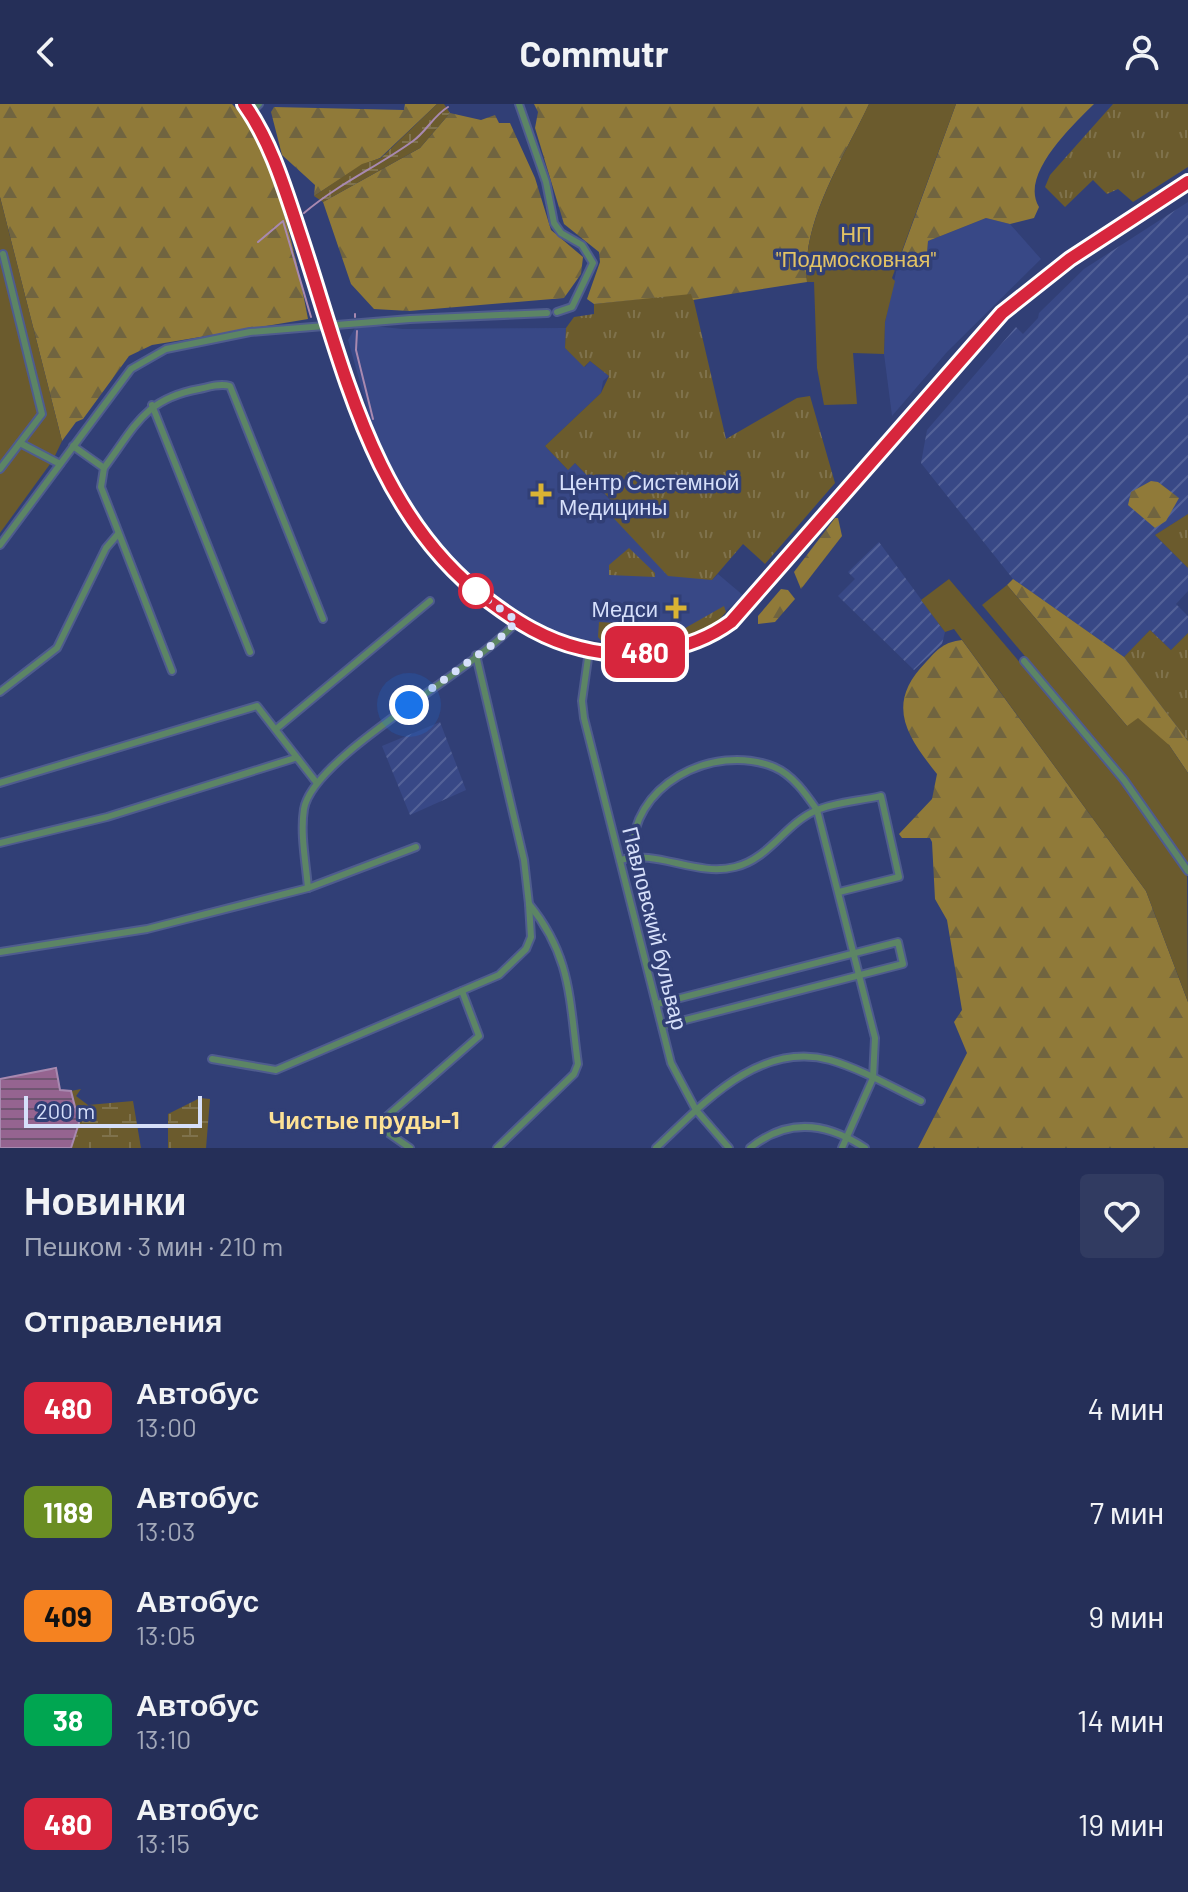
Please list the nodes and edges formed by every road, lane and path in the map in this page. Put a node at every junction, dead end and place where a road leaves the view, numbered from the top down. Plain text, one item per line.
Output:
1 (244, 104) edge
2 (259, 104) edge
3 (519, 104) edge
4 (250, 113) junction
5 (1188, 182) edge
6 (3, 254) dead end
7 (557, 312) dead end
8 (547, 313) dead end
9 (330, 325) junction
10 (152, 405) junction
11 (20, 443) junction
12 (73, 446) junction
13 (60, 464) junction
14 (104, 468) junction
15 (0, 469) edge
16 (118, 534) junction
17 (0, 545) edge
18 (430, 601) dead end
19 (323, 619) dead end
20 (517, 621) junction
21 (589, 651) junction
22 (250, 652) dead end
23 (476, 655) junction
24 (1024, 661) dead end
25 (172, 671) dead end
26 (0, 692) edge
27 (276, 729) junction
28 (295, 758) junction
29 (316, 782) junction
30 (0, 783) edge
31 (817, 810) junction
32 (0, 843) edge
33 (416, 847) dead end
34 (633, 856) junction
35 (620, 860) junction
36 (1188, 871) edge
37 (308, 888) junction
38 (839, 892) junction
39 (529, 904) junction
40 (0, 952) edge
41 (854, 953) junction
42 (860, 975) junction
43 (462, 991) junction
44 (657, 1004) junction
45 (662, 1026) junction
46 (212, 1059) dead end
47 (873, 1078) junction
48 (921, 1101) dead end
49 (696, 1110) junction
50 (847, 1137) junction
51 (410, 1148) edge
52 (497, 1148) edge
53 (656, 1148) edge
54 (729, 1148) edge
55 (750, 1148) edge
56 (842, 1148) edge
57 (865, 1148) edge

1 - 4 main road
2 - 4 street
3 - 7 street
4 - 9 main road
5 - 21 main road
6 - 11 street
8 - 9 street
9 - 12 street
9 - 20 main road
10 - 14 street
10 - 19 street
10 - 22 street
11 - 13 street
11 - 15 street
12 - 13 street
12 - 14 street
13 - 17 street
14 - 16 street
16 - 25 street
16 - 26 street
18 - 27 street
20 - 21 main road
20 - 23 street
21 - 35 street, Павловский бульвар
23 - 29 street
23 - 39 street
24 - 36 street
27 - 28 street
27 - 30 street
28 - 29 street
28 - 32 street
29 - 37 street
31 - 34 street
31 - 34 street
31 - 38 street
31 - 38 street
33 - 37 street
34 - 35 street
35 - 44 street, Павловский бульвар
37 - 40 street
38 - 41 street
39 - 43 street
39 - 52 street
41 - 42 street
41 - 42 street
41 - 44 street
42 - 45 street
42 - 47 street
43 - 46 street
43 - 51 street
44 - 45 street, Павловский бульвар
45 - 49 street, Павловский бульвар
47 - 48 street
47 - 49 street
47 - 50 street
49 - 53 street
49 - 54 street, Павловский бульвар
50 - 55 street
50 - 56 street
50 - 57 street

